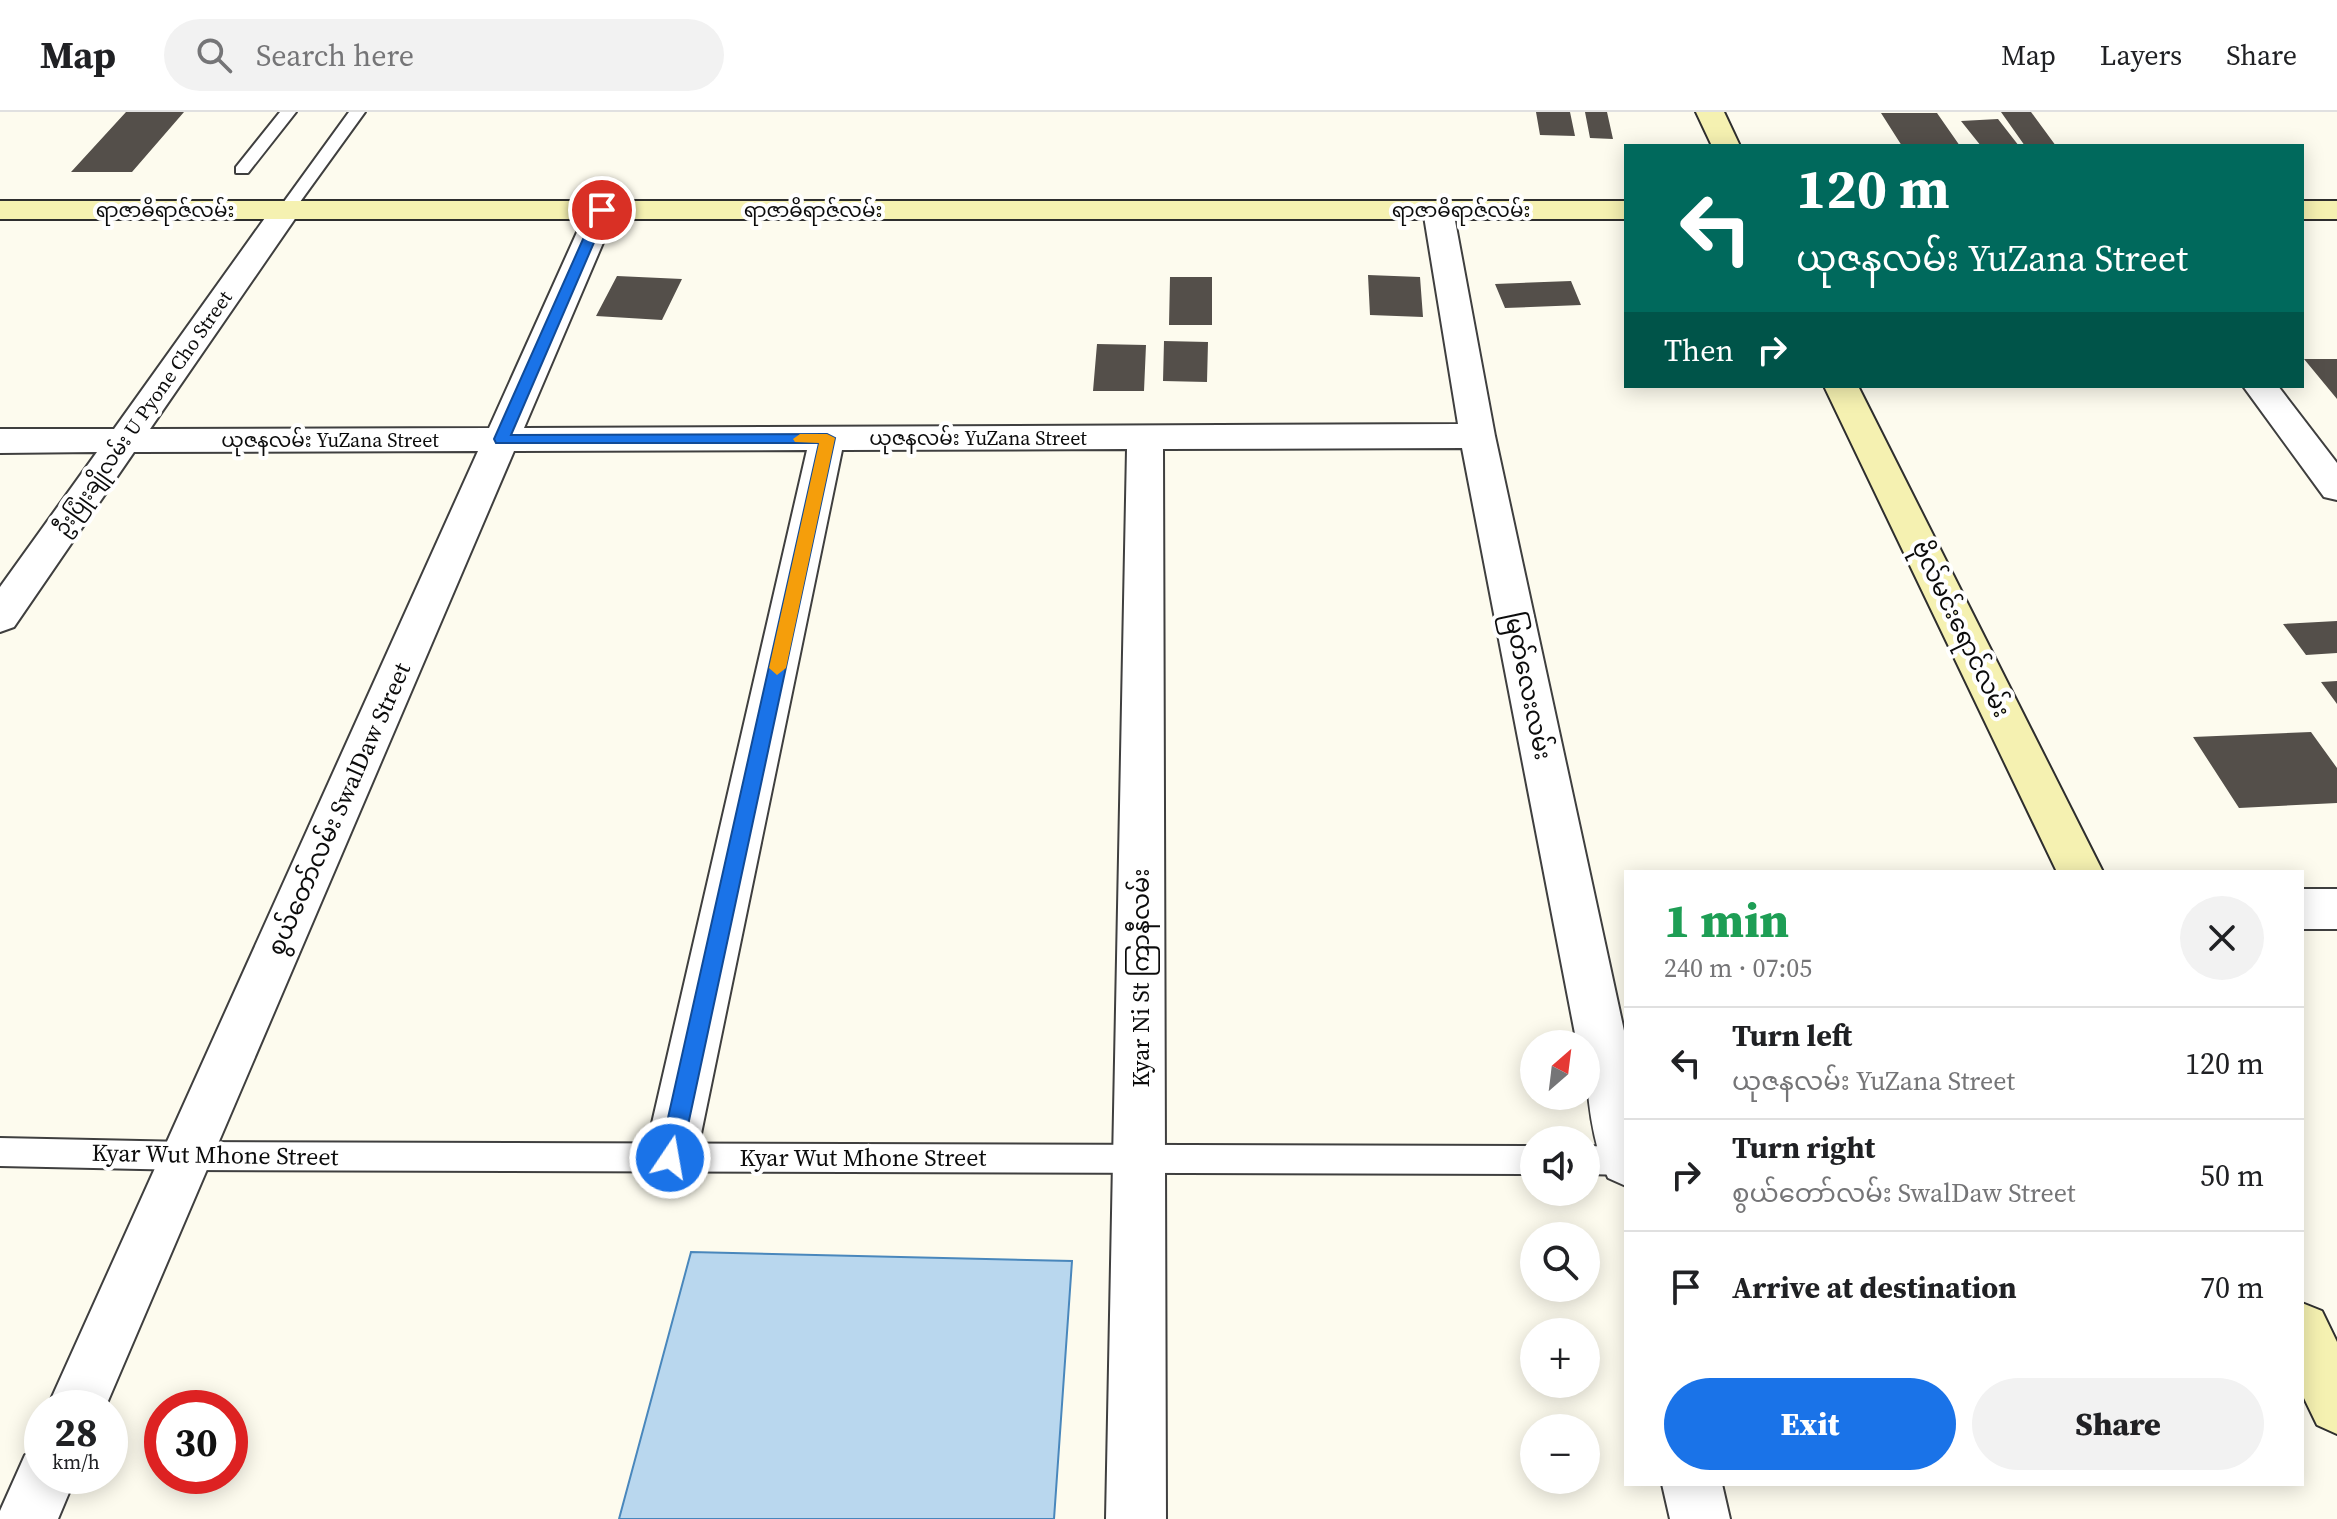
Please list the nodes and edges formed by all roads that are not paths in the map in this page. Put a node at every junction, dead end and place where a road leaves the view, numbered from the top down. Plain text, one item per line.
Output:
1 (288, 112) edge
2 (357, 112) edge
3 (1710, 112) edge
4 (1725, 144) edge
5 (242, 170) dead end
6 (0, 210) edge
7 (286, 210) junction
8 (602, 210) junction
9 (1438, 210) junction
10 (1624, 210) edge
11 (2304, 210) edge
12 (2337, 210) edge
13 (1842, 388) edge
14 (2262, 388) edge
15 (1477, 436) junction
16 (1145, 437) junction
17 (827, 438) junction
18 (501, 439) junction
19 (0, 441) edge
20 (123, 441) junction
21 (2337, 488) edge
22 (0, 617) edge
23 (2079, 870) edge
24 (2304, 909) edge
25 (2337, 909) edge
26 (1624, 1150) edge
27 (0, 1152) edge
28 (187, 1156) junction
29 (670, 1158) junction
30 (1139, 1159) junction
31 (1520, 1160) edge
32 (1600, 1160) edge
33 (1624, 1160) edge
34 (2304, 1335) edge
35 (84, 1390) edge
36 (2337, 1405) edge
37 (1692, 1486) edge
38 (38, 1494) edge
39 (27, 1519) edge
40 (1136, 1519) edge
41 (1700, 1519) edge

1 - 5 lane
2 - 7 lane
3 - 4 street
6 - 7 street, ရာဇာဓိရာဇ်လမ်း
7 - 8 street, ရာဇာဓိရာဇ်လမ်း
7 - 20 street, ဦးပြုံးချိုလမ်း U Pyone Cho Street
8 - 9 street, ရာဇာဓိရာဇ်လမ်း
8 - 18 street, စွယ်တော်လမ်း SwalDaw Street
9 - 10 street, ရာဇာဓိရာဇ်လမ်း
9 - 15 street, မြတ်လေးလမ်း
11 - 12 street
13 - 23 street, ဗိုလ်မင်းရောင်လမ်း
14 - 21 street
15 - 16 street, ယုဇနလမ်း YuZana Street
15 - 26 street, မြတ်လေးလမ်း
16 - 17 street, ယုဇနလမ်း YuZana Street
16 - 30 street, Kyar Ni St ကြာနီလမ်း
17 - 18 street, ယုဇနလမ်း YuZana Street
17 - 29 street
18 - 20 street, ယုဇနလမ်း YuZana Street
18 - 28 street, စွယ်တော်လမ်း SwalDaw Street
19 - 20 street, ယုဇနလမ်း YuZana Street
20 - 22 street, ဦးပြုံးချိုလမ်း U Pyone Cho Street
24 - 25 street
27 - 28 lane, Kyar Wut Mhone Street
28 - 29 lane, Kyar Wut Mhone Street
28 - 35 street, စွယ်တော်လမ်း SwalDaw Street
29 - 30 lane, Kyar Wut Mhone Street
30 - 31 lane, Kyar Wut Mhone Street
30 - 40 street, Kyar Ni St ကြာနီလမ်း
32 - 33 lane
34 - 36 street
37 - 41 street
38 - 39 street

